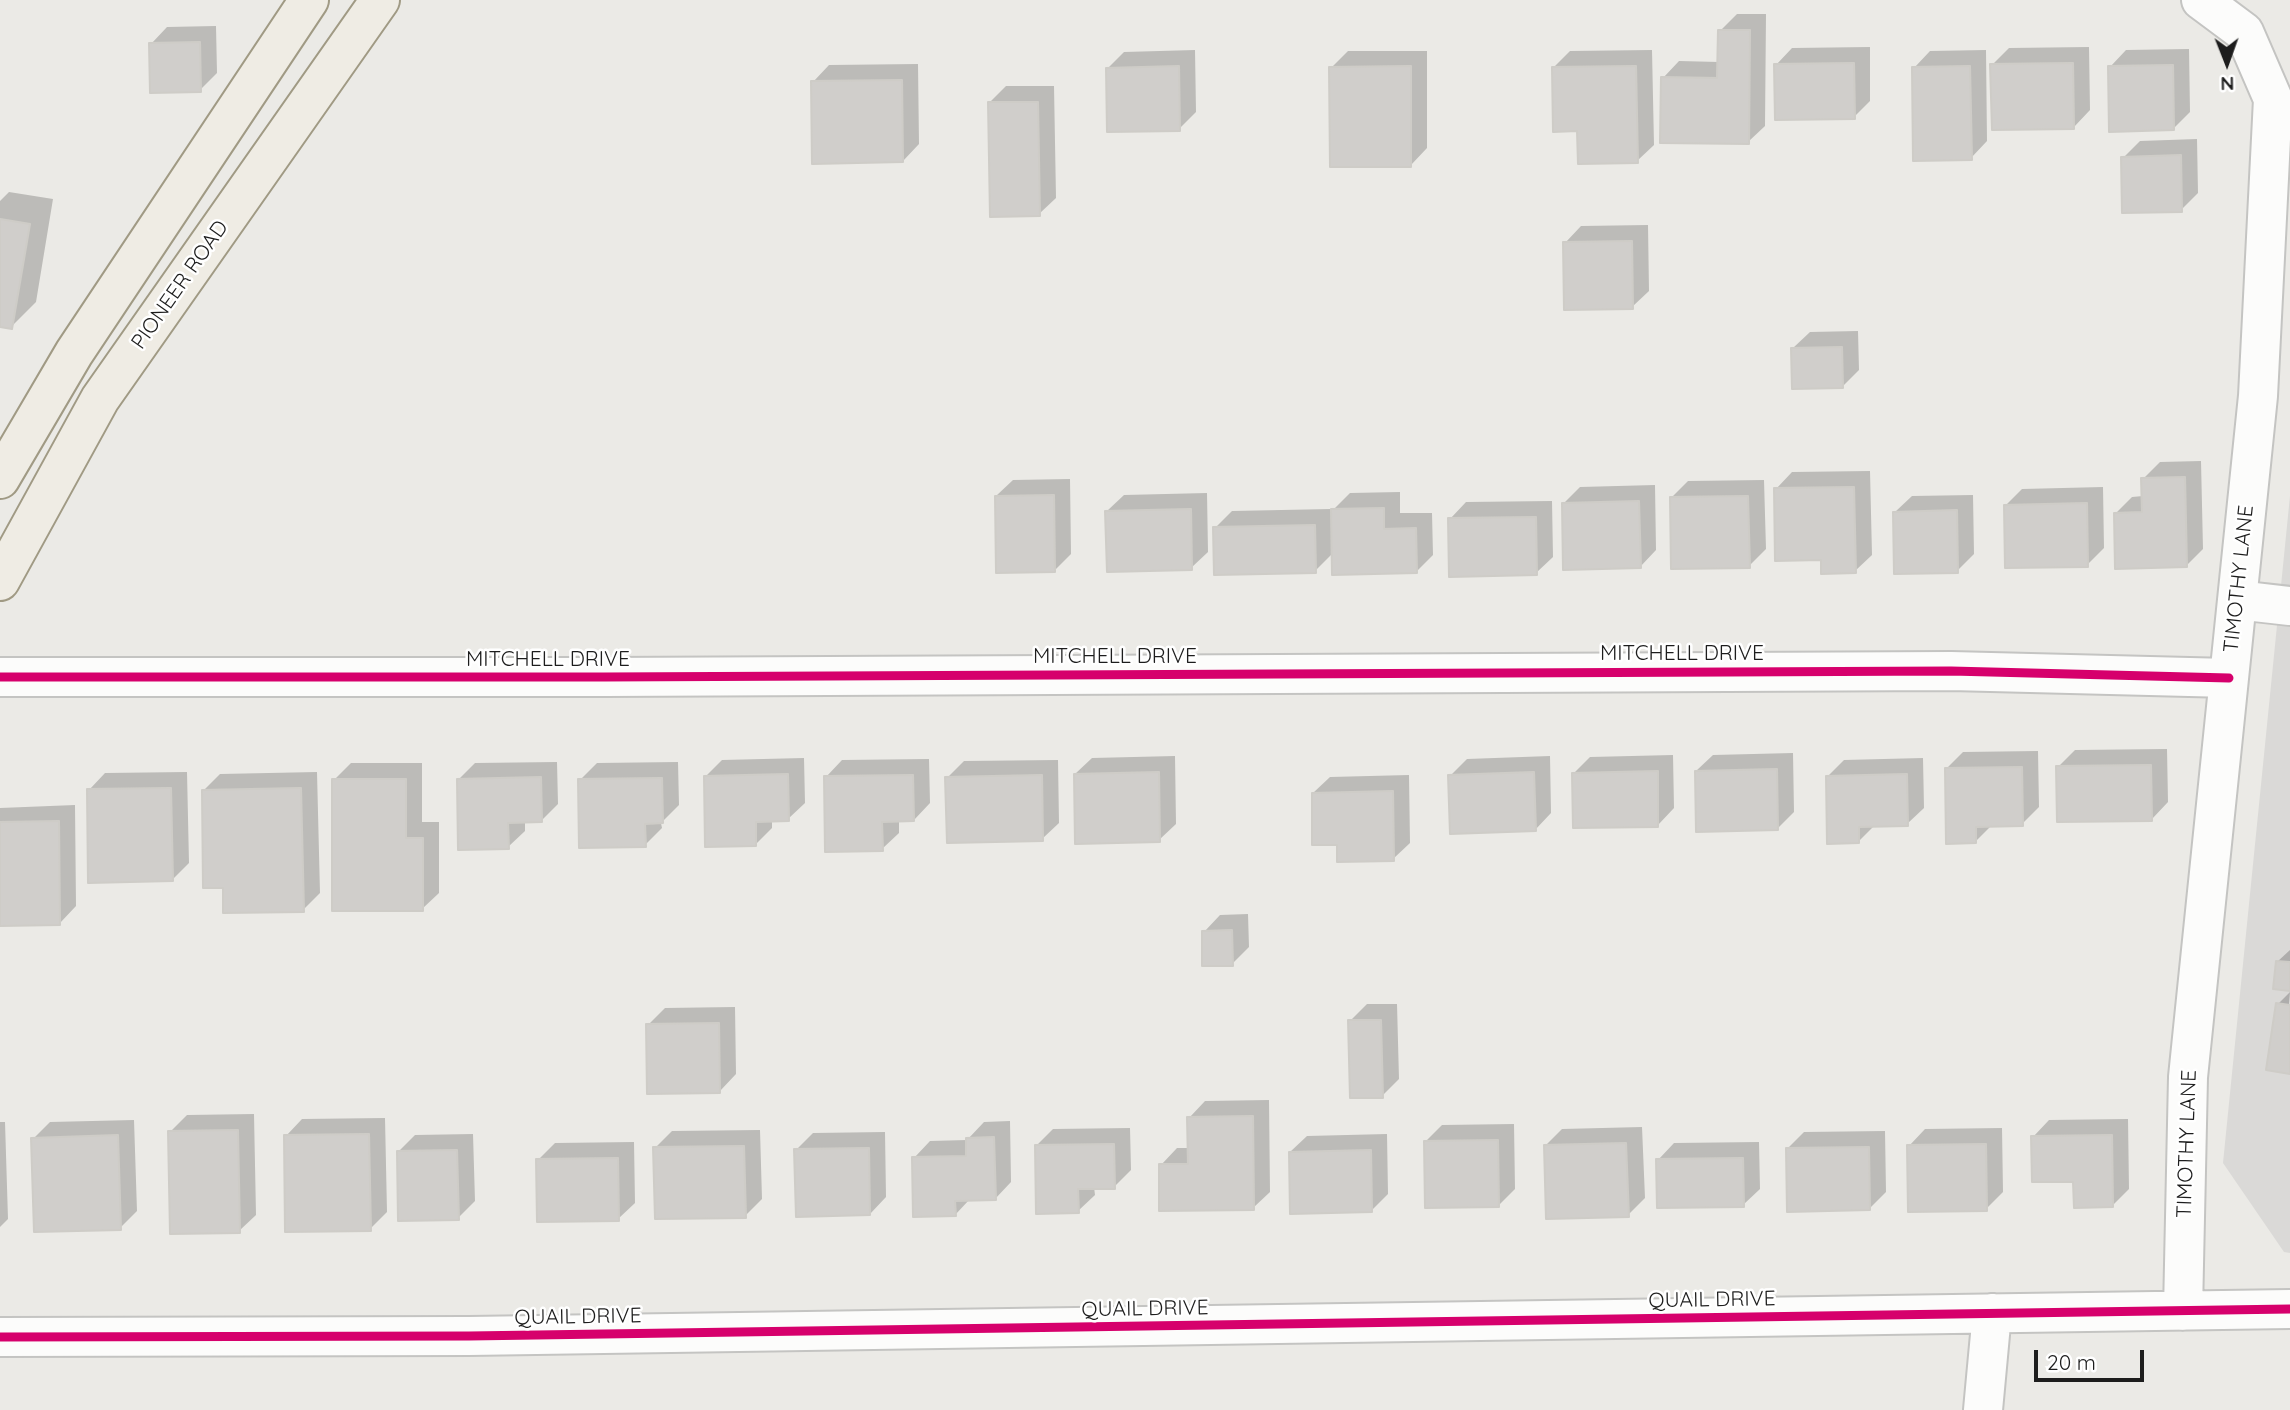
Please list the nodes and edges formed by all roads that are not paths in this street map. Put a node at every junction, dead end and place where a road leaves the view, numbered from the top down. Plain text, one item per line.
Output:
1 (309, 0) edge
2 (380, 0) edge
3 (2201, 0) edge
4 (0, 479) edge
5 (0, 581) edge
6 (2237, 600) junction
7 (2290, 606) edge
8 (0, 677) edge
9 (2229, 678) junction
10 (2290, 1310) edge
11 (2183, 1311) junction
12 (1992, 1313) junction
13 (0, 1337) edge
14 (1983, 1410) edge

1 - 4 main road
2 - 5 main road, PIONEER ROAD
3 - 6 street, TIMOTHY LANE
6 - 7 street
6 - 9 street, TIMOTHY LANE
8 - 9 street, MITCHELL DRIVE
9 - 11 street, TIMOTHY LANE
10 - 11 street, QUAIL DRIVE
11 - 12 street, QUAIL DRIVE
12 - 13 street, QUAIL DRIVE
12 - 14 street

